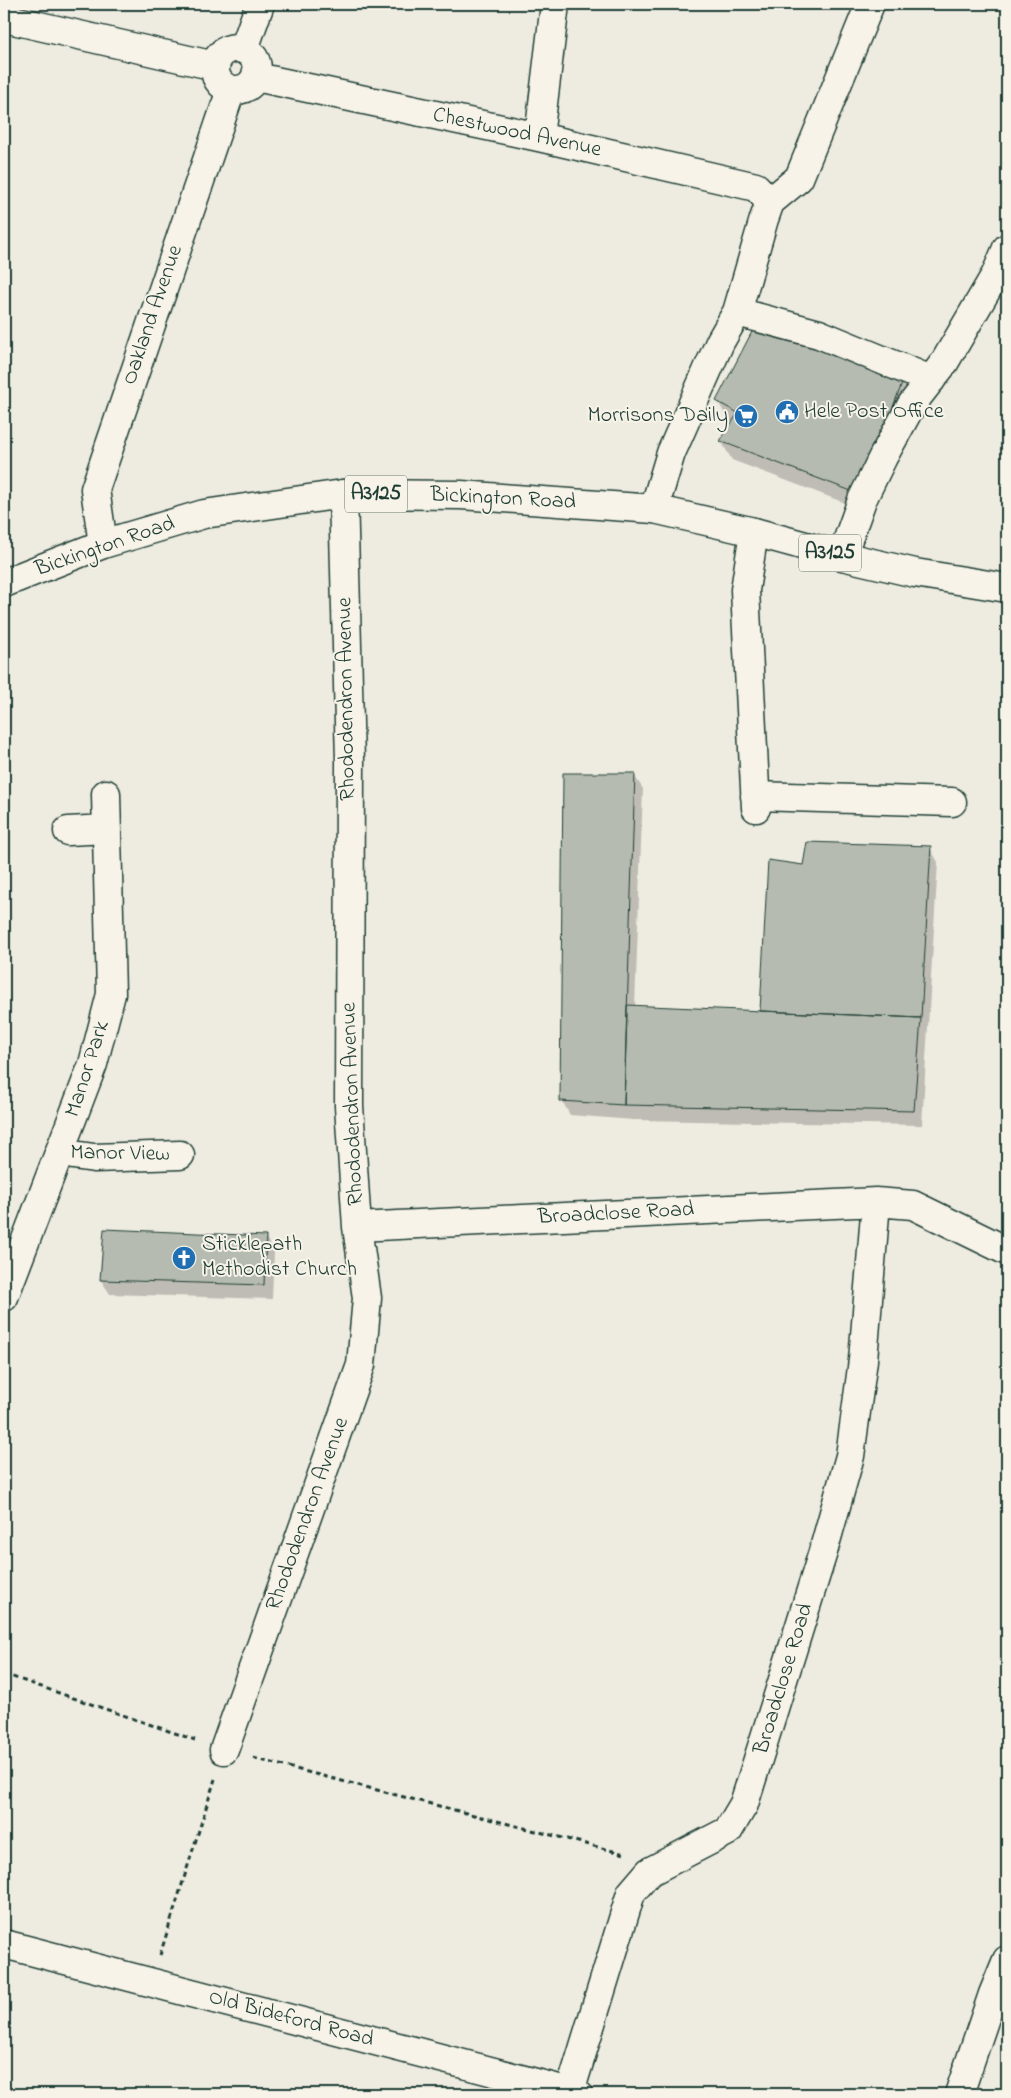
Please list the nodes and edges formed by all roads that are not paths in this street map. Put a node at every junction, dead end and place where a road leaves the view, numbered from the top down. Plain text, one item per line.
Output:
1 (260, 4) edge
2 (555, 4) edge
3 (870, 4) edge
4 (4, 18) edge
5 (244, 50) junction
6 (216, 66) junction
7 (256, 77) junction
8 (231, 90) junction
9 (539, 137) junction
10 (770, 202) junction
11 (1007, 248) edge
12 (736, 312) junction
13 (931, 380) junction
14 (343, 494) junction
15 (654, 509) junction
16 (754, 532) junction
17 (103, 544) junction
18 (842, 556) junction
19 (4, 583) edge
20 (1007, 588) edge
21 (106, 794) dead end
22 (952, 802) dead end
23 (107, 830) junction
24 (68, 832) dead end
25 (59, 1153) junction
26 (180, 1155) dead end
27 (876, 1202) junction
28 (357, 1227) junction
29 (1007, 1251) edge
30 (4, 1297) edge
31 (224, 1750) road end
32 (4, 1944) edge
33 (1007, 1960) edge
34 (574, 2093) edge
35 (959, 2094) edge

1 - 5 street
2 - 9 street
3 - 10 street
4 - 6 street
5 - 6 street
5 - 7 street
6 - 8 street
7 - 8 street
7 - 9 street, Chestwood Avenue
8 - 17 street, Oakland Avenue
9 - 10 street, Chestwood Avenue
10 - 12 street
11 - 13 street
12 - 13 street
12 - 15 street
13 - 18 street
14 - 15 street, Bickington Road / A3125
14 - 17 street, Bickington Road / A3125
14 - 28 street, Rhododendron Avenue
15 - 16 street, Bickington Road / A3125
16 - 18 street, Bickington Road / A3125
16 - 22 street
17 - 19 street, Bickington Road / A3125
18 - 20 street, Bickington Road / A3125
21 - 23 street, Manor Park
23 - 24 street
23 - 25 street, Manor Park
25 - 26 street, Manor View
25 - 30 street, Manor Park
27 - 28 street, Broadclose Road
27 - 29 street, Broadclose Road
27 - 34 street, Broadclose Road
28 - 31 street, Rhododendron Avenue
32 - 34 street, Old Bideford Road
33 - 35 street

